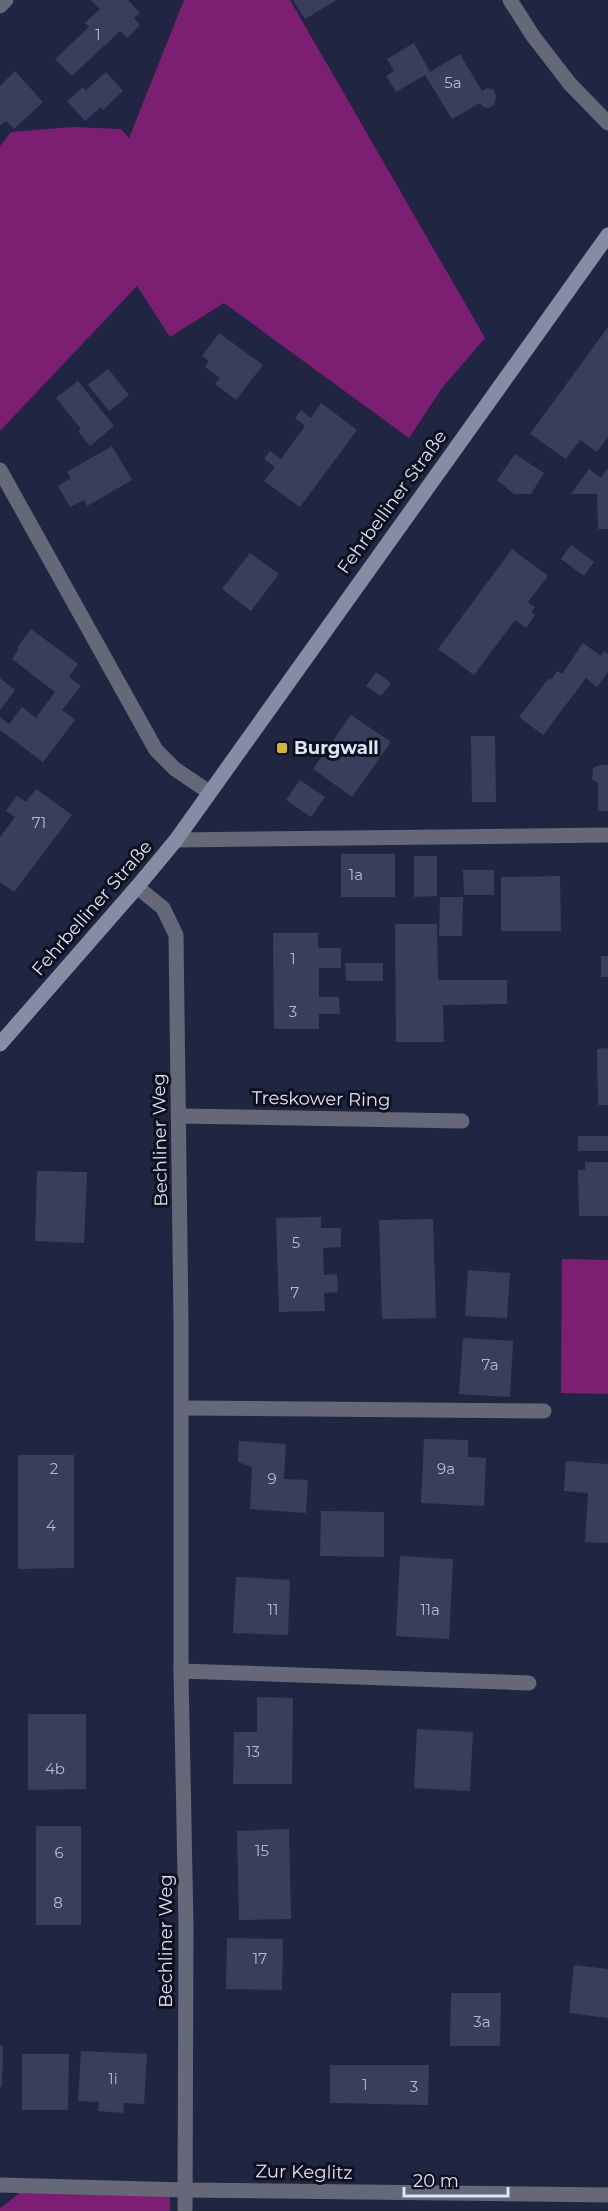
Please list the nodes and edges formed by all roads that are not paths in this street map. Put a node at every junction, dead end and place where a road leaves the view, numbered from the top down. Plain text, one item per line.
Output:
1 (6, 0) edge
2 (510, 0) edge
3 (0, 6) edge
4 (608, 123) edge
5 (608, 235) edge
6 (0, 470) edge
7 (208, 792) junction
8 (608, 834) edge
9 (176, 840) junction
10 (137, 887) junction
11 (0, 1044) edge
12 (179, 1116) junction
13 (462, 1121) dead end
14 (181, 1408) junction
15 (544, 1412) dead end
16 (181, 1671) junction
17 (529, 1683) dead end
18 (0, 2185) edge
19 (186, 2190) junction
20 (608, 2195) edge
21 (185, 2211) edge

1 - 3 street
2 - 4 street
5 - 7 main road, Fehrbelliner Straße
6 - 7 street
7 - 9 main road, Fehrbelliner Straße
8 - 9 street
9 - 10 main road, Fehrbelliner Straße
10 - 11 main road, Fehrbelliner Straße
10 - 12 street, Bechliner Weg
12 - 13 street, Treskower Ring
12 - 14 street, Bechliner Weg
14 - 15 street
14 - 16 street, Bechliner Weg
16 - 17 street
16 - 19 street, Bechliner Weg
18 - 19 street, Zur Keglitz
19 - 20 street, Zur Keglitz
19 - 21 street, Bechliner Weg

